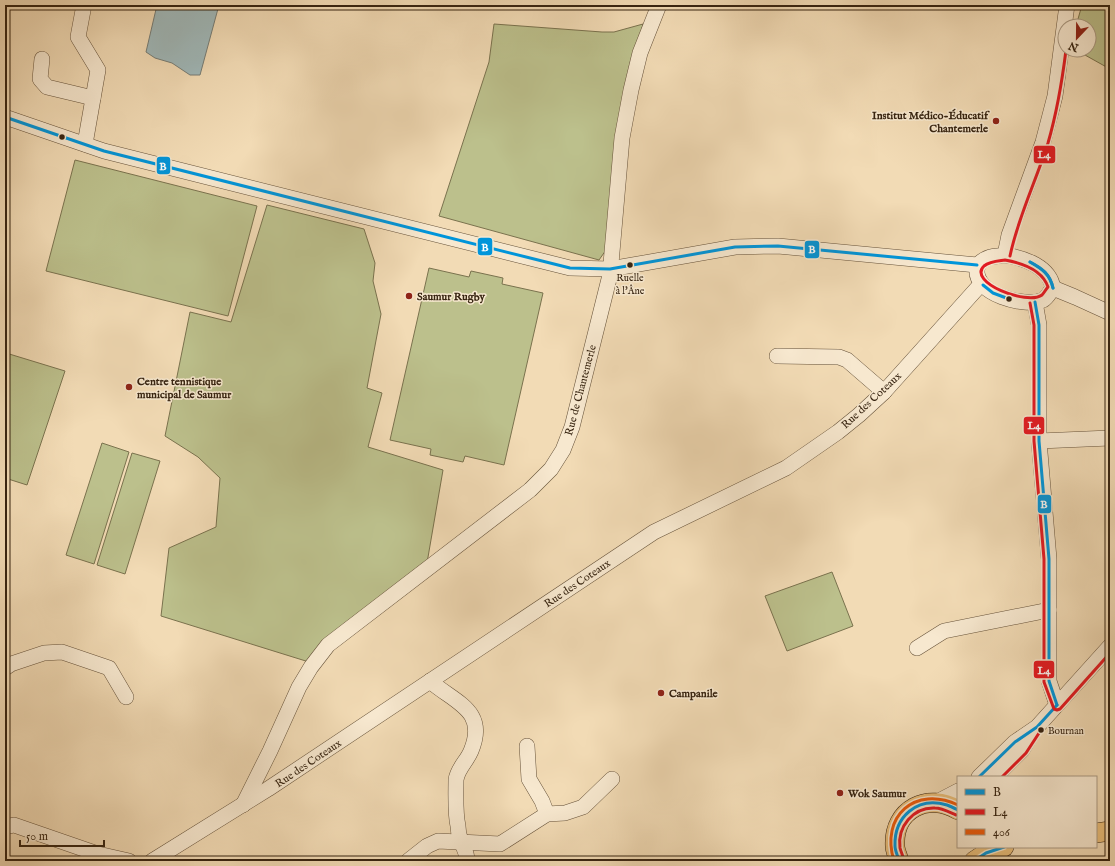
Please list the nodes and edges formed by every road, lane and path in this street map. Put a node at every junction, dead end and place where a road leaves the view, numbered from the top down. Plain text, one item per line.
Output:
1 (84, 5) edge
2 (659, 5) edge
3 (1067, 5) edge
4 (42, 59) dead end
5 (93, 98) junction
6 (5, 117) edge
7 (84, 144) junction
8 (1005, 256) junction
9 (977, 265) junction
10 (610, 269) junction
11 (981, 284) junction
12 (1053, 288) junction
13 (1035, 302) junction
14 (1110, 313) edge
15 (778, 356) dead end
16 (884, 392) junction
17 (1110, 438) edge
18 (1039, 442) junction
19 (1049, 610) junction
20 (1110, 646) edge
21 (917, 648) dead end
22 (5, 668) edge
23 (430, 681) junction
24 (126, 697) dead end
25 (1057, 705) junction
26 (1037, 727) junction
27 (527, 746) dead end
28 (270, 751) junction
29 (262, 766) junction
30 (292, 773) junction
31 (980, 776) edge
32 (996, 776) edge
33 (612, 779) dead end
34 (271, 788) junction
35 (957, 792) edge
36 (937, 802) junction
37 (243, 805) junction
38 (957, 809) edge
39 (547, 814) junction
40 (1110, 823) edge
41 (1097, 824) edge
42 (5, 827) edge
43 (1110, 831) edge
44 (1097, 833) edge
45 (461, 841) junction
46 (974, 848) edge
47 (1001, 848) edge
48 (892, 856) edge
49 (103, 857) edge
50 (129, 861) edge
51 (152, 861) edge
52 (408, 861) edge
53 (466, 861) edge
54 (970, 861) edge
55 (974, 861) edge

1 - 5 street
2 - 10 street, Rue de Chantemerle
3 - 8 street
4 - 5 street
5 - 7 street
6 - 7 street
7 - 10 street
8 - 9 street
8 - 12 street
9 - 10 street
9 - 11 street
10 - 28 street, Rue de Chantemerle
11 - 13 street
11 - 16 street, Rue des Coteaux
12 - 13 street
12 - 14 street
13 - 18 street
15 - 16 street
16 - 23 street, Rue des Coteaux
17 - 18 street
18 - 19 street
19 - 21 street
19 - 25 street
20 - 25 street
22 - 24 street
23 - 30 street, Rue des Coteaux
23 - 45 street
25 - 26 street
26 - 31 street
26 - 32 street
27 - 39 street
28 - 29 street, Rue de Chantemerle
28 - 30 street
28 - 34 street, Rue de Chantemerle
29 - 34 street
29 - 37 street, Rue de Chantemerle
30 - 34 street, Rue des Coteaux
33 - 39 street
34 - 37 street, Rue des Coteaux
35 - 36 street
36 - 38 main road
36 - 48 main road
37 - 51 street, Rue des Coteaux
39 - 45 street
40 - 41 main road
42 - 49 street
43 - 44 main road
45 - 52 street
45 - 53 street
46 - 54 main road
47 - 55 main road
49 - 50 street

